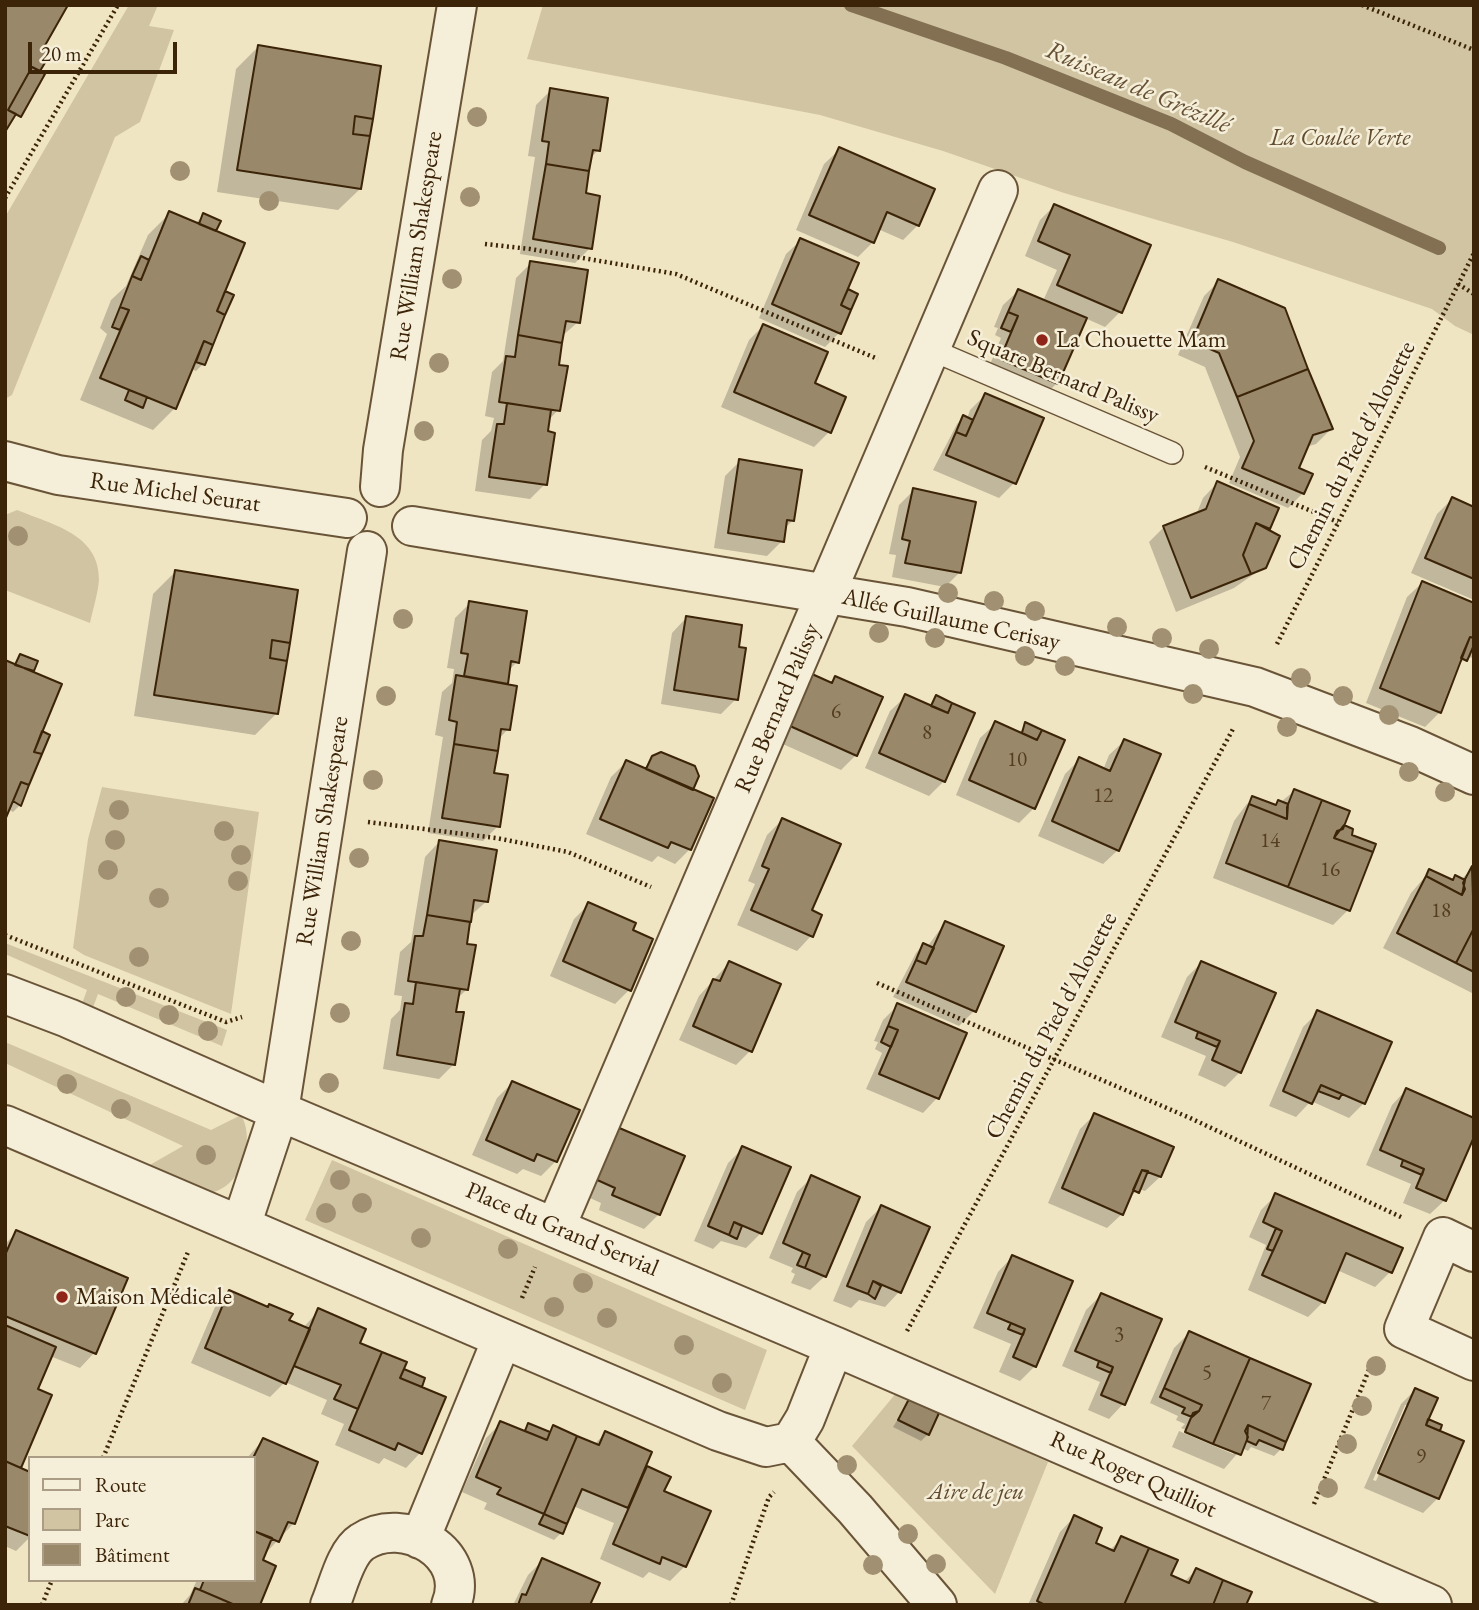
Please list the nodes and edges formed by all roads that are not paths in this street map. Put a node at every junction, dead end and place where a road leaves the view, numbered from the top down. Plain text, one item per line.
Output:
1 (457, 5) edge
2 (998, 190) dead end
3 (926, 363) junction
4 (1172, 453) road end
5 (5, 461) edge
6 (380, 487) junction
7 (347, 518) junction
8 (412, 526) junction
9 (367, 551) junction
10 (827, 594) junction
11 (1474, 775) edge
12 (5, 994) edge
13 (279, 1111) junction
14 (5, 1125) edge
15 (241, 1226) junction
16 (548, 1241) junction
17 (1458, 1245) edge
18 (511, 1322) junction
19 (834, 1346) junction
20 (1474, 1361) edge
21 (791, 1443) junction
22 (420, 1539) junction
23 (330, 1605) edge
24 (451, 1605) edge
25 (937, 1605) edge
26 (1432, 1605) edge

1 - 6 street, Rue William Shakespeare
2 - 3 street, Rue Bernard Palissy
3 - 4 lane, Square Bernard Palissy
3 - 10 street, Rue Bernard Palissy
5 - 7 street, Rue Michel Seurat
6 - 7 street
6 - 8 street
7 - 9 street
8 - 9 street
8 - 10 street, Allée Guillaume Cerisay
9 - 13 street, Rue William Shakespeare
10 - 11 street, Allée Guillaume Cerisay
10 - 16 street, Rue Bernard Palissy
12 - 13 street, Place du Grand Servial
13 - 15 street
13 - 16 street, Place du Grand Servial
14 - 15 street
15 - 18 street
16 - 19 street, Place du Grand Servial
17 - 20 street
18 - 21 street
18 - 22 street
19 - 21 street
19 - 26 street, Rue Roger Quilliot
21 - 25 street
22 - 23 street
22 - 24 street

